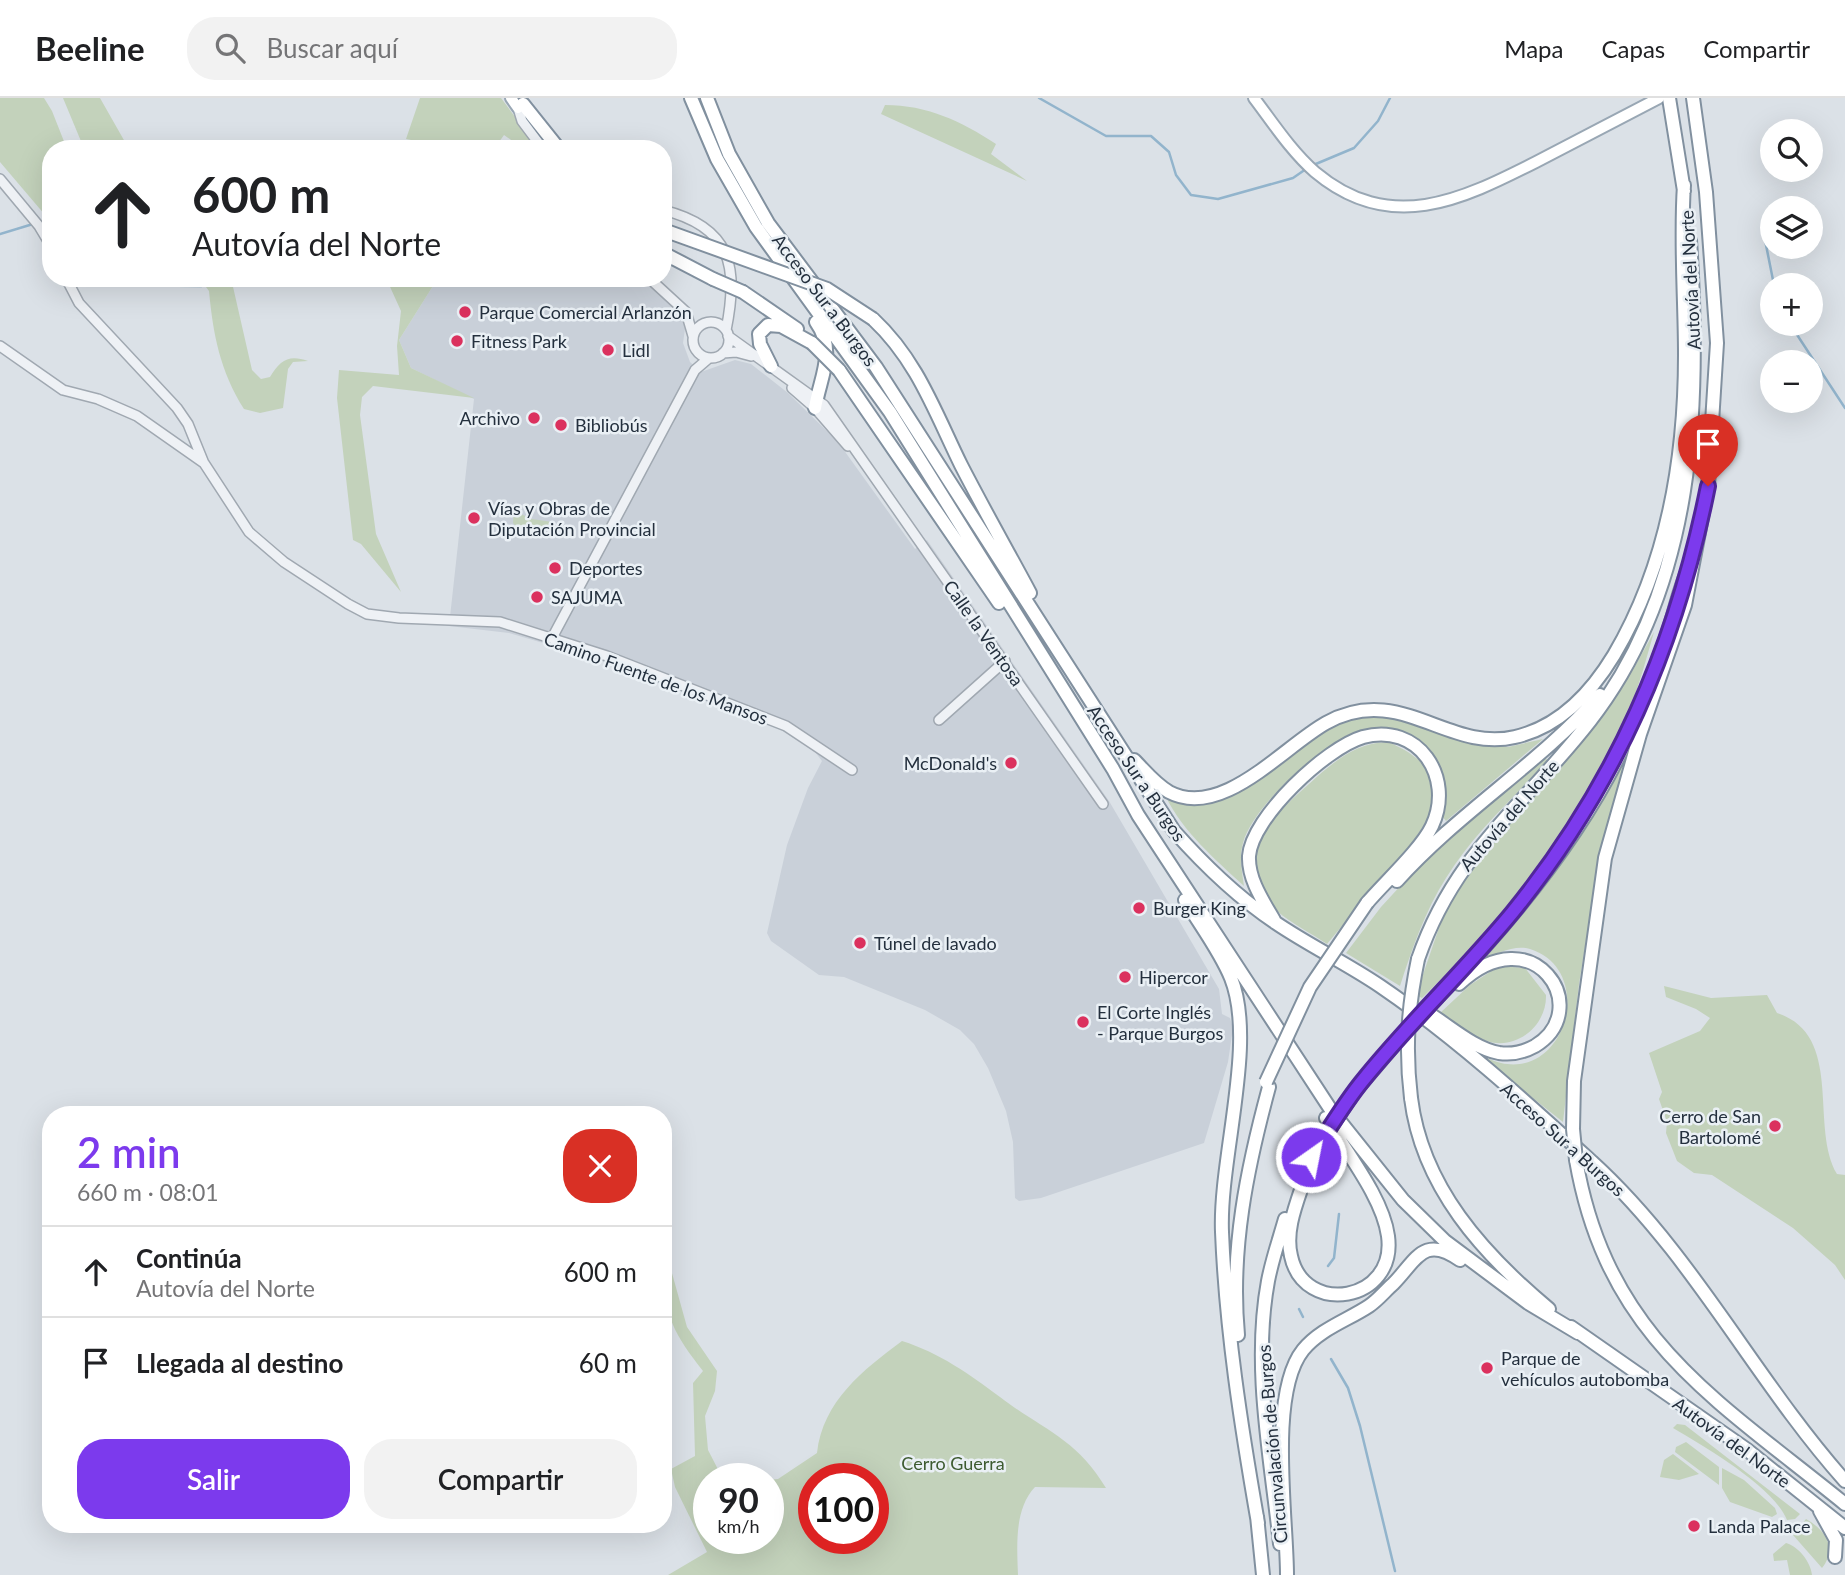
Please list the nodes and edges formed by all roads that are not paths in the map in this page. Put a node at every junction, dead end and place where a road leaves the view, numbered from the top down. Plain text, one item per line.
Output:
1 (691, 98) edge
2 (707, 98) edge
3 (1254, 98) edge
4 (1659, 98) edge
5 (1669, 98) edge
6 (1693, 98) edge
7 (518, 102) edge
8 (536, 140) edge
9 (544, 140) edge
10 (551, 140) edge
11 (559, 140) edge
12 (720, 158) junction
13 (0, 179) edge
14 (1684, 185) junction
15 (672, 213) edge
16 (42, 231) edge
17 (672, 233) edge
18 (672, 258) edge
19 (71, 287) edge
20 (659, 287) edge
21 (727, 333) junction
22 (693, 338) junction
23 (812, 343) junction
24 (0, 346) edge
25 (696, 350) junction
26 (723, 353) junction
27 (709, 358) junction
28 (764, 361) junction
29 (695, 370) junction
30 (816, 404) junction
31 (204, 463) junction
32 (1693, 559) junction
33 (552, 638) junction
34 (1642, 638) junction
35 (1052, 642) junction
36 (1005, 661) junction
37 (939, 720) dead end
38 (1115, 744) junction
39 (852, 770) dead end
40 (1103, 804) dead end
41 (1138, 815) junction
42 (1369, 906) junction
43 (1276, 923) junction
44 (1379, 986) junction
45 (1452, 987) junction
46 (1307, 1075) junction
47 (1311, 1157) junction
48 (1528, 1304) junction
49 (1578, 1333) junction
50 (1845, 1481) edge
51 (1845, 1504) edge
52 (1819, 1507) junction
53 (1825, 1522) junction
54 (1258, 1523) junction
55 (1845, 1528) edge
56 (1845, 1539) edge
57 (1835, 1557) dead end
58 (1263, 1575) edge
59 (1285, 1575) edge

1 - 12 highway, Acceso Sur a Burgos
2 - 12 highway, Acceso Sur a Burgos
3 - 4 main road
5 - 14 highway, Autovía del Norte
6 - 32 highway, Autovía del Norte
7 - 8 street
7 - 9 highway
7 - 10 highway
7 - 11 street
12 - 30 highway
12 - 35 highway, Acceso Sur a Burgos
12 - 41 highway, Acceso Sur a Burgos
13 - 16 street
14 - 34 highway, Autovía del Norte
14 - 38 highway
15 - 21 street
17 - 35 highway, bridge
18 - 23 highway, bridge
19 - 31 street
20 - 22 street
21 - 22 street
21 - 26 street
21 - 28 street, Calle la Ventosa
22 - 25 street
23 - 28 highway
23 - 41 highway, bridge
24 - 31 street, Camino Fuente de los Mansos
25 - 27 street
25 - 29 street
26 - 27 street
26 - 28 street, Calle la Ventosa
27 - 29 street
28 - 30 street, Calle la Ventosa
29 - 33 street
30 - 36 street, Calle la Ventosa
31 - 33 street, Camino Fuente de los Mansos
32 - 45 highway
32 - 51 highway, Autovía del Norte, bridge
33 - 39 street, Camino Fuente de los Mansos
34 - 42 highway, Circunvalación de Burgos
34 - 49 highway, Autovía del Norte, bridge
35 - 38 highway, Acceso Sur a Burgos
36 - 37 street
36 - 40 street, Calle la Ventosa
38 - 43 highway, Acceso Sur a Burgos
41 - 46 highway, Acceso Sur a Burgos
41 - 54 highway
42 - 43 highway
42 - 54 highway, Circunvalación de Burgos, bridge
43 - 44 highway, Acceso Sur a Burgos
44 - 45 highway
44 - 50 highway, Acceso Sur a Burgos
45 - 47 highway, Circunvalación de Burgos, bridge
46 - 47 highway
46 - 48 highway, Acceso Sur a Burgos
47 - 59 highway, Circunvalación de Burgos
48 - 49 highway, Acceso Sur a Burgos
48 - 59 highway
49 - 52 highway, Autovía del Norte
52 - 53 highway
52 - 55 highway, Autovía del Norte
53 - 56 highway
53 - 57 highway
54 - 58 highway, Circunvalación de Burgos

